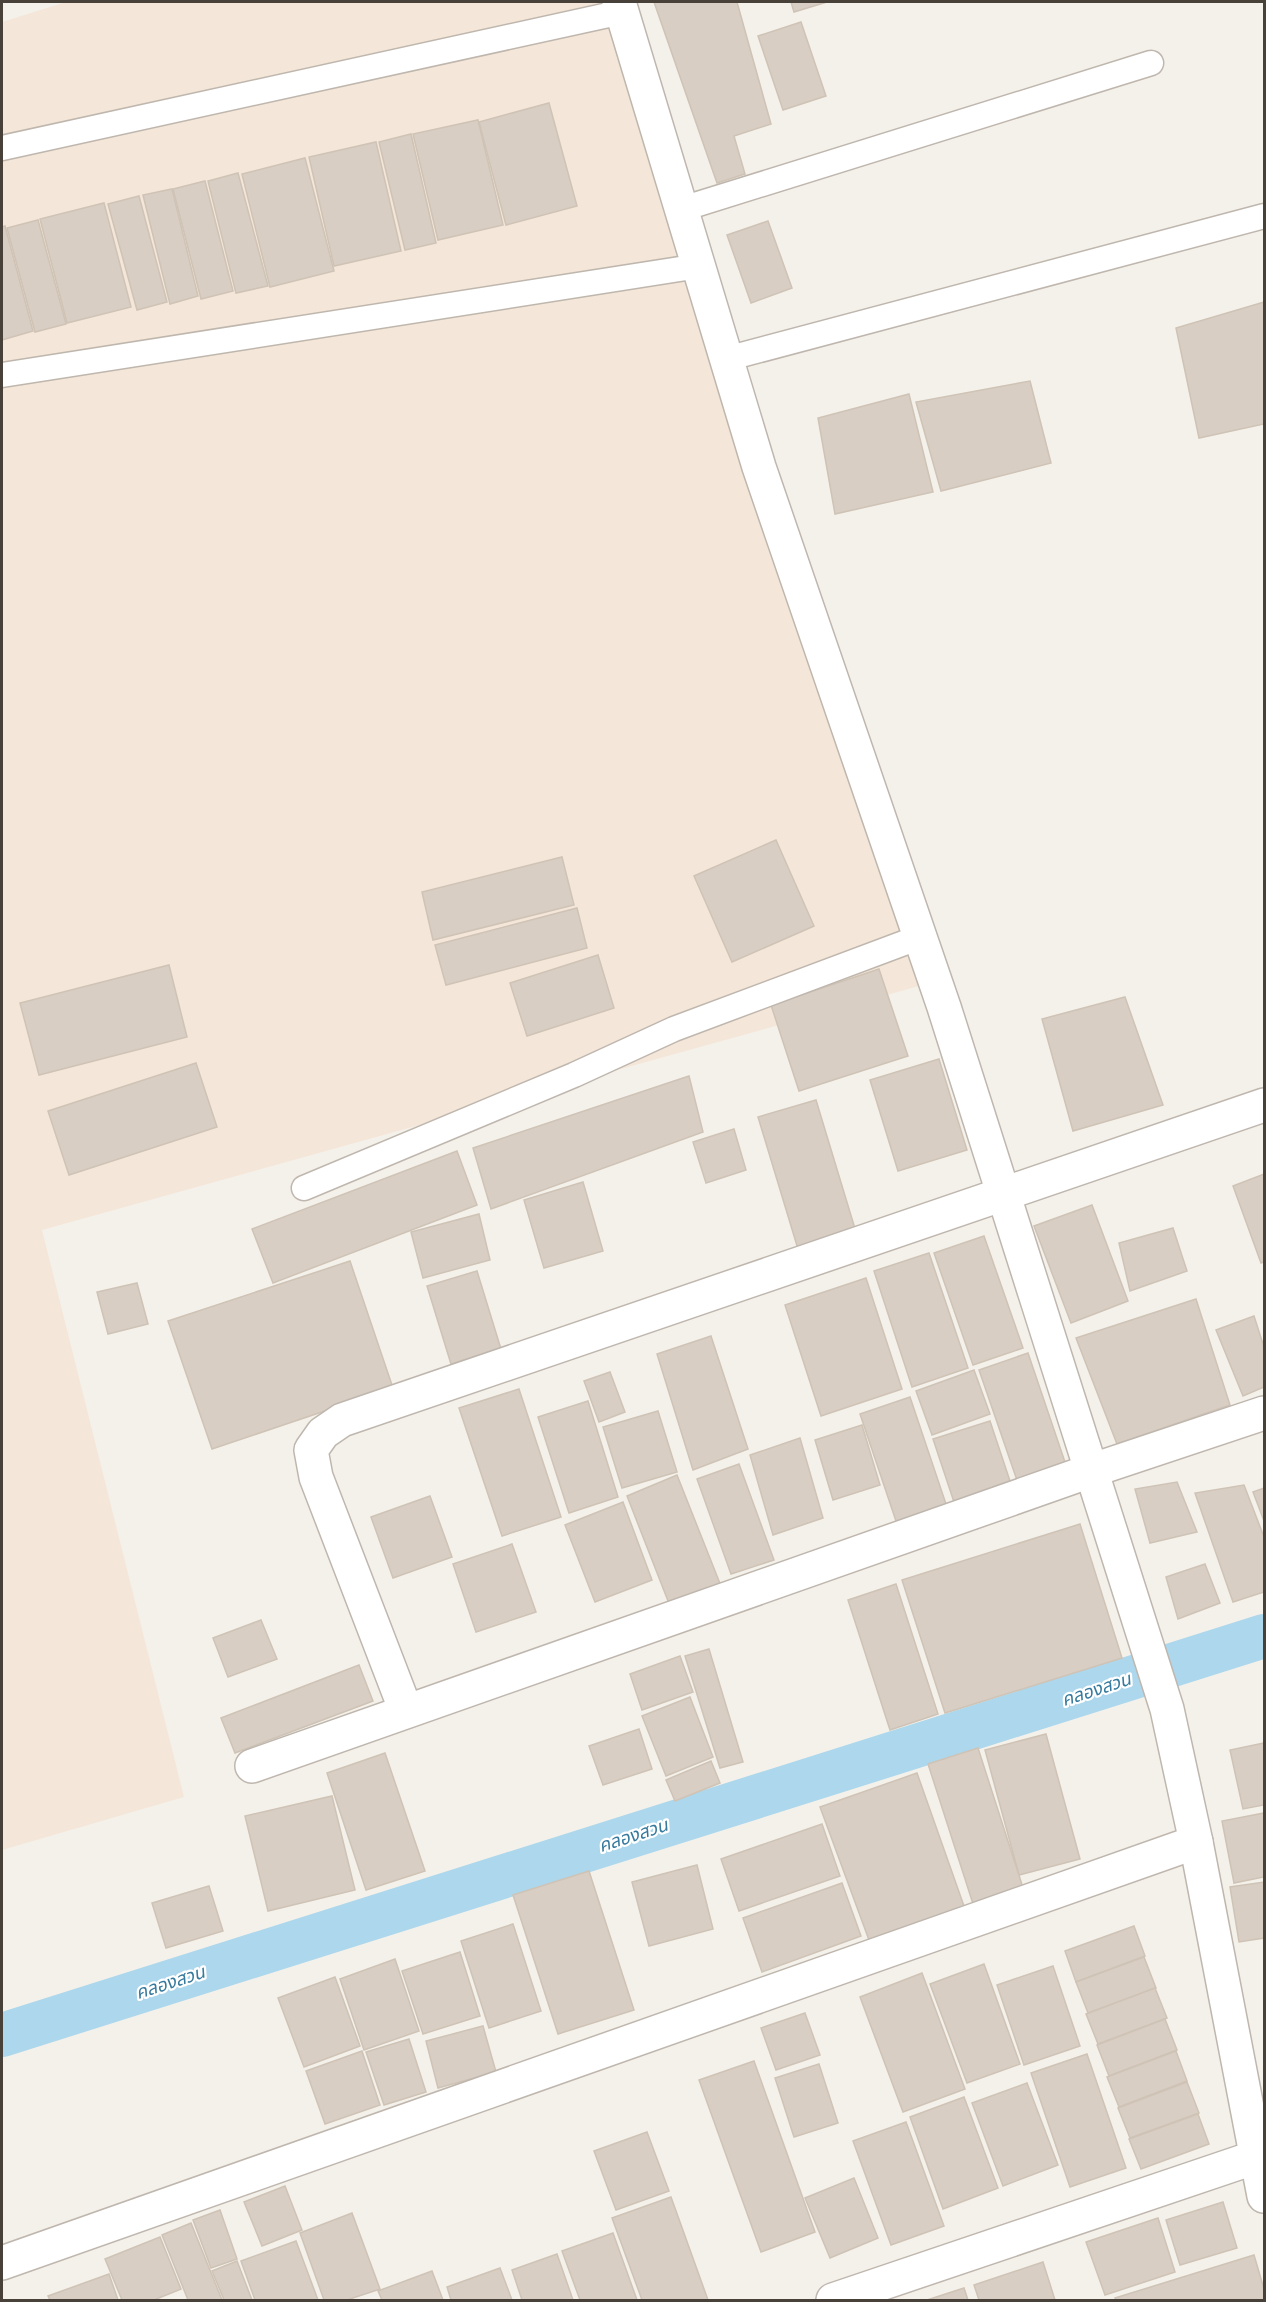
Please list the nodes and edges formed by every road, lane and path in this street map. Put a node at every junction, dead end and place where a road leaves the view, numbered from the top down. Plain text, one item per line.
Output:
1 (620, 7) edge
2 (1151, 63) dead end
3 (2, 148) edge
4 (682, 209) junction
5 (1264, 216) edge
6 (699, 266) junction
7 (726, 359) junction
8 (2, 375) edge
9 (920, 937) junction
10 (1264, 1105) edge
11 (304, 1188) dead end
12 (1004, 1194) junction
13 (1264, 1413) edge
14 (1093, 1470) junction
15 (406, 1711) junction
16 (252, 1766) dead end
17 (1196, 1842) junction
18 (1256, 2157) junction
19 (1264, 2196) edge
20 (2, 2263) edge
21 (833, 2301) edge

1 - 3 lane
1 - 4 street
2 - 4 lane
4 - 6 street
5 - 7 lane
6 - 7 street
6 - 8 lane
7 - 9 street
9 - 11 lane
9 - 12 street
10 - 12 street
12 - 14 street
12 - 15 street
13 - 14 street
14 - 15 street
14 - 17 street
15 - 16 street
17 - 18 street
17 - 20 street
18 - 19 street
18 - 21 street

